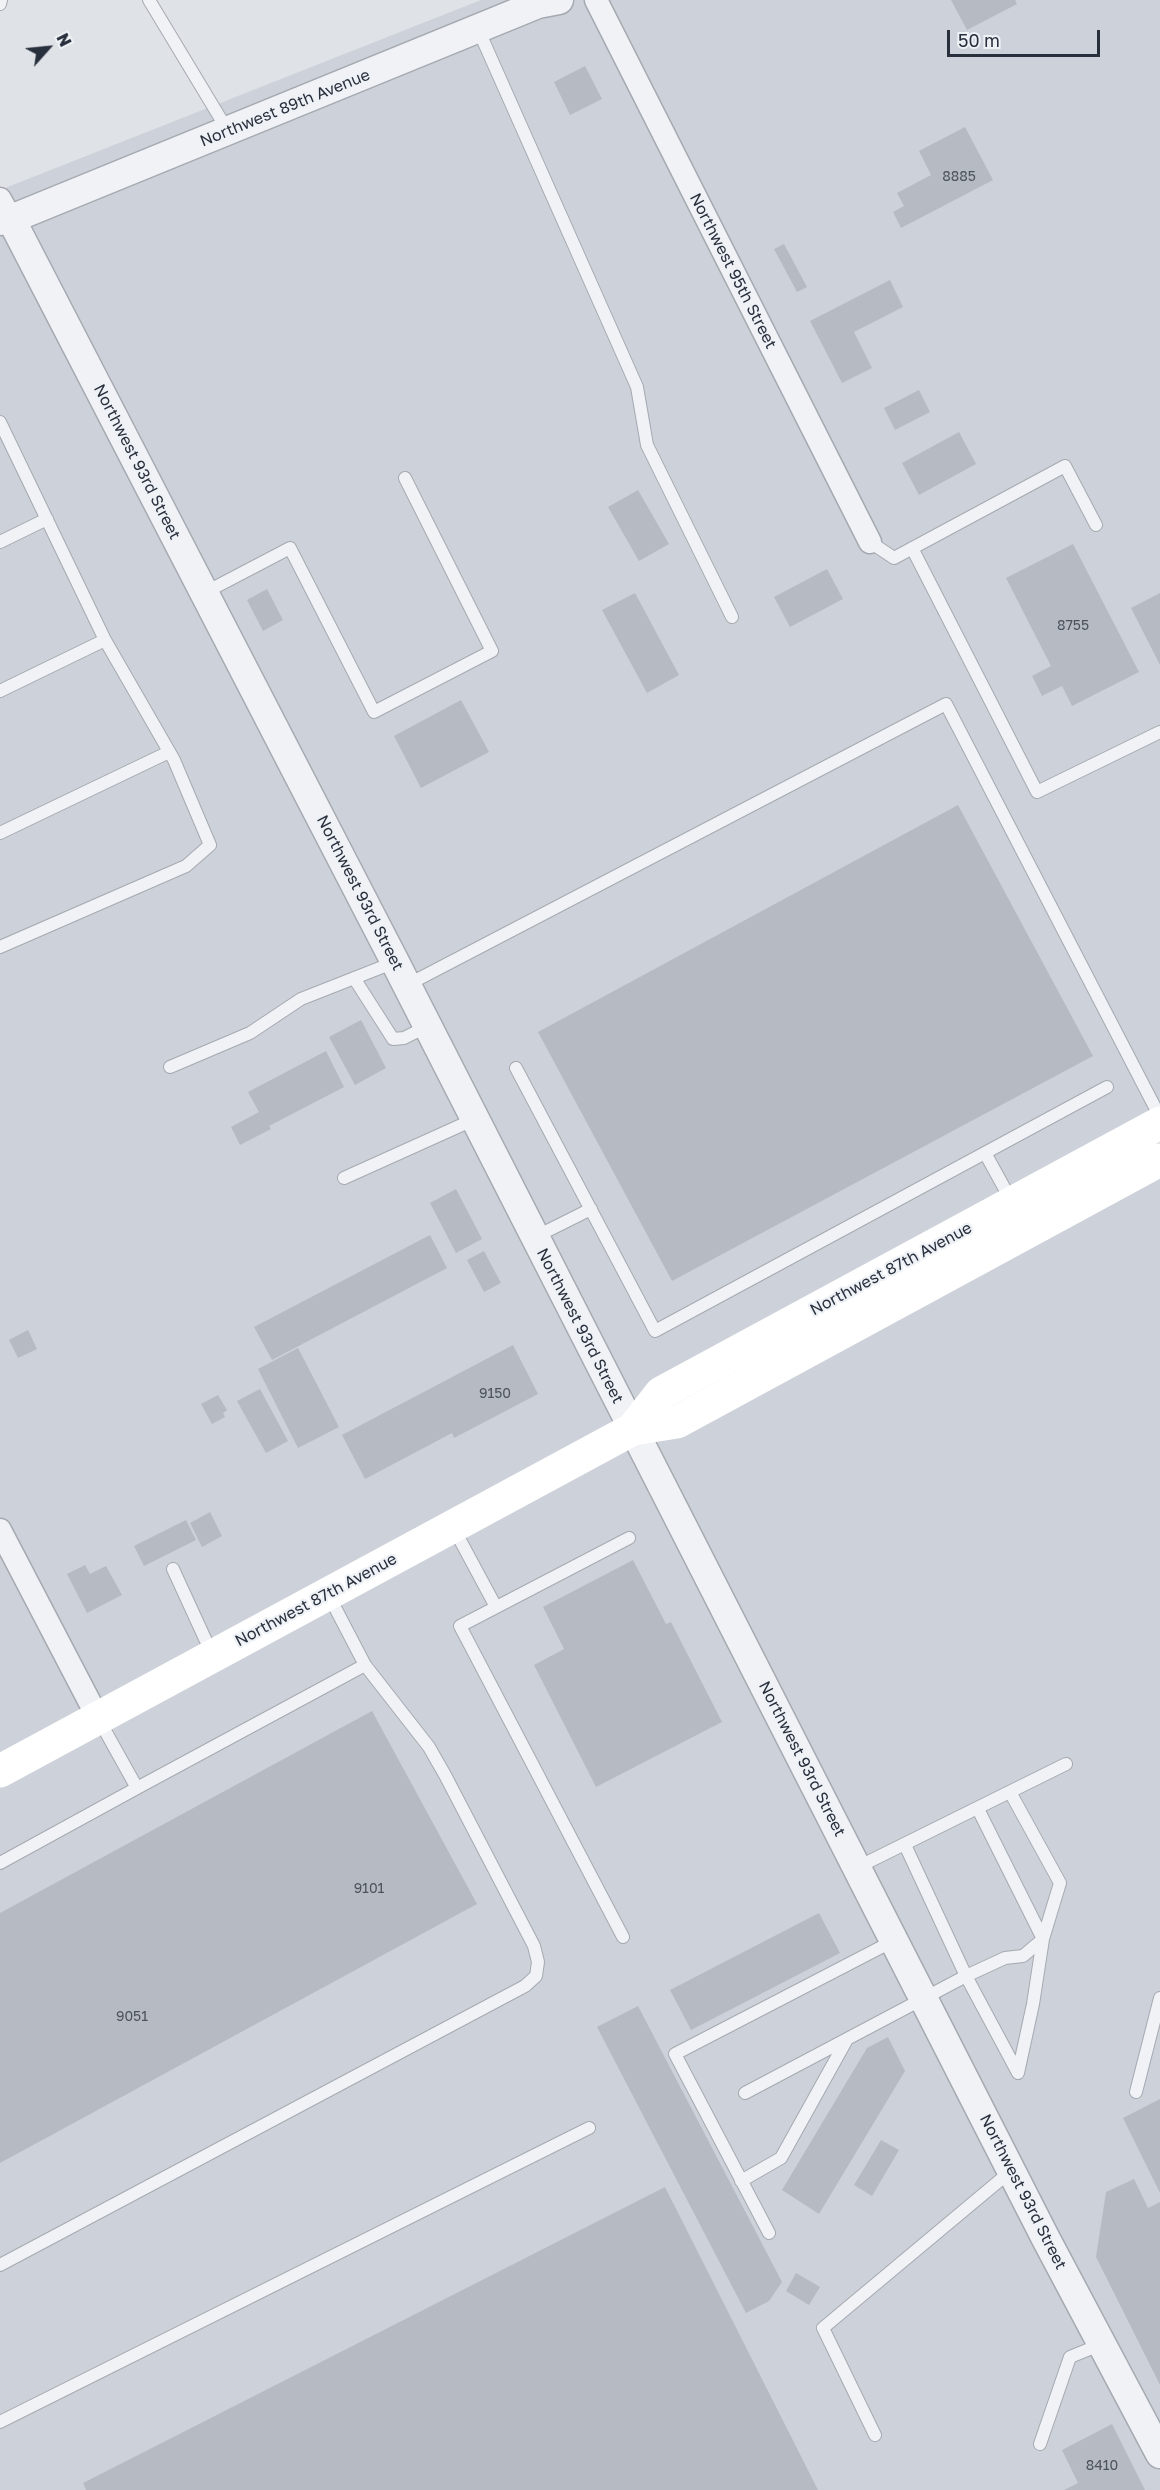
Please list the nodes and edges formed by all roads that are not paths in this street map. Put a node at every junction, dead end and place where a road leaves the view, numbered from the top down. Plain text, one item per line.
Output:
1 (149, 0) edge
2 (596, 0) edge
3 (544, 1) edge
4 (478, 29) junction
5 (228, 131) junction
6 (4, 214) edge
7 (1, 425) edge
8 (405, 478) dead end
9 (46, 519) junction
10 (1096, 525) dead end
11 (0, 542) edge
12 (870, 542) joint
13 (912, 549) junction
14 (204, 592) junction
15 (732, 617) dead end
16 (105, 640) junction
17 (0, 691) edge
18 (1160, 732) edge
19 (169, 752) junction
20 (0, 833) edge
21 (0, 947) edge
22 (401, 974) junction
23 (354, 978) junction
24 (428, 1026) junction
25 (170, 1068) dead end
26 (516, 1068) dead end
27 (1107, 1087) dead end
28 (1160, 1117) edge
29 (476, 1119) junction
30 (1160, 1123) edge
31 (985, 1153) junction
32 (1160, 1160) edge
33 (344, 1178) dead end
34 (1012, 1203) junction
35 (591, 1209) junction
36 (535, 1237) junction
37 (633, 1429) junction
38 (453, 1526) junction
39 (0, 1530) edge
40 (629, 1538) dead end
41 (173, 1569) dead end
42 (327, 1594) junction
43 (496, 1607) junction
44 (213, 1655) junction
45 (365, 1665) junction
46 (98, 1718) junction
47 (1065, 1764) dead end
48 (0, 1771) edge
49 (136, 1788) junction
50 (1010, 1792) junction
51 (978, 1809) junction
52 (905, 1845) junction
53 (0, 1863) edge
54 (858, 1867) junction
55 (623, 1936) dead end
56 (1042, 1939) junction
57 (896, 1940) junction
58 (966, 1976) junction
59 (1160, 1998) edge
60 (925, 2000) junction
61 (847, 2040) junction
62 (1136, 2092) dead end
63 (744, 2093) dead end
64 (590, 2128) dead end
65 (1012, 2170) junction
66 (741, 2181) junction
67 (769, 2233) dead end
68 (0, 2265) edge
69 (1102, 2344) junction
70 (0, 2422) edge
71 (875, 2435) dead end
72 (1040, 2444) dead end
73 (1160, 2454) edge

1 - 5 lane
2 - 12 street, Northwest 95th Street
3 - 4 street, Northwest 89th Avenue
4 - 5 street, Northwest 89th Avenue
4 - 15 lane
5 - 6 street, Northwest 89th Avenue
6 - 14 street, Northwest 93rd Street
7 - 9 lane
8 - 14 lane
9 - 11 lane
9 - 16 lane
10 - 13 lane
12 - 13 lane
13 - 18 lane
14 - 22 street, Northwest 93rd Street
16 - 17 lane
16 - 19 lane
19 - 20 lane
19 - 21 lane
22 - 23 lane
22 - 24 street, Northwest 93rd Street
22 - 28 lane
23 - 24 lane
23 - 25 lane
24 - 29 street, Northwest 93rd Street
26 - 35 lane
27 - 31 lane
29 - 33 lane
29 - 36 street, Northwest 93rd Street
30 - 34 main road, Northwest 87th Avenue
31 - 34 lane
31 - 35 lane
32 - 37 main road, Northwest 87th Avenue
34 - 37 main road, Northwest 87th Avenue
35 - 36 lane
36 - 37 street, Northwest 93rd Street
37 - 38 main road, Northwest 87th Avenue
37 - 54 street, Northwest 93rd Street
38 - 42 main road, Northwest 87th Avenue
38 - 43 lane
39 - 46 street
40 - 43 lane
41 - 44 lane
42 - 44 main road, Northwest 87th Avenue
42 - 45 lane
43 - 55 lane
44 - 46 main road, Northwest 87th Avenue
45 - 49 lane
45 - 68 lane
46 - 48 main road, Northwest 87th Avenue
46 - 49 lane
47 - 50 lane
49 - 53 lane
50 - 51 lane
50 - 56 lane
51 - 52 lane
51 - 56 lane
52 - 54 lane
52 - 58 lane
54 - 57 street, Northwest 93rd Street
56 - 58 lane
56 - 58 lane
57 - 60 street, Northwest 93rd Street
57 - 66 lane
58 - 60 lane
59 - 62 lane
60 - 61 lane
60 - 65 street, Northwest 93rd Street
61 - 63 lane
61 - 66 lane
64 - 70 lane
65 - 69 street, Northwest 93rd Street
65 - 71 lane
66 - 67 lane
69 - 72 lane
69 - 73 street, Northwest 93rd Street

